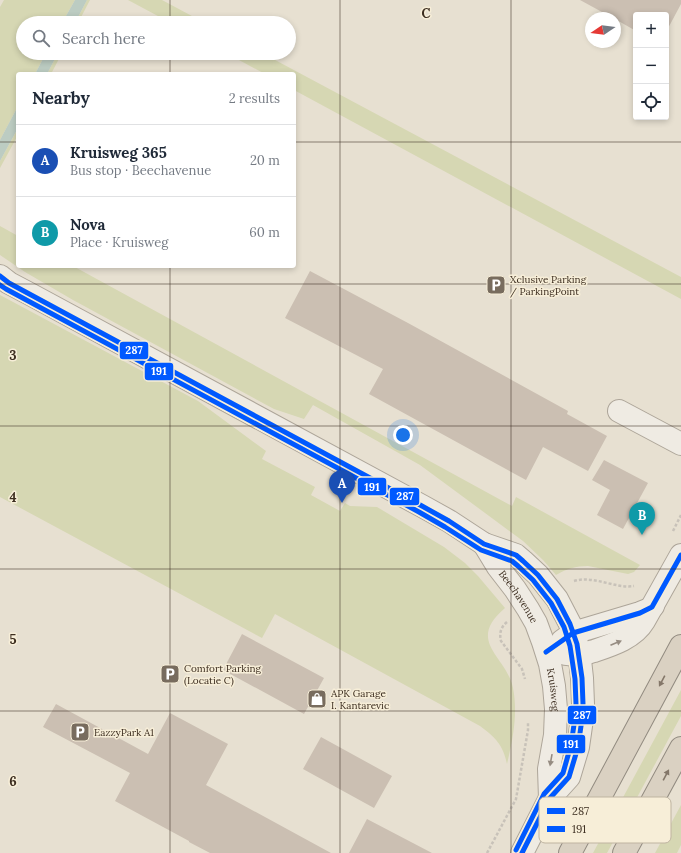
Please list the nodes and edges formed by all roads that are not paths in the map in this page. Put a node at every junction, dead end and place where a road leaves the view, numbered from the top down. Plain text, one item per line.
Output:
1 (0, 276) edge
2 (619, 411) dead end
3 (681, 444) edge
4 (484, 544) junction
5 (681, 554) edge
6 (653, 606) junction
7 (573, 633) junction
8 (681, 646) edge
9 (546, 652) junction
10 (579, 655) junction
11 (681, 748) edge
12 (550, 797) edge
13 (551, 797) edge
14 (600, 797) edge
15 (654, 797) edge
16 (539, 820) edge
17 (575, 843) edge
18 (629, 843) edge
19 (522, 853) edge
20 (570, 853) edge
21 (624, 853) edge

1 - 4 street, Beechavenue
2 - 3 street
4 - 7 street, Beechavenue
4 - 9 street, Beechavenue
5 - 6 street
6 - 7 street
10 -> 6 street
7 - 9 street
7 - 10 street, Beechavenue
8 -> 14 highway
9 - 10 street
9 -> 12 street, Kruisweg
10 - 13 street, Kruisweg
15 -> 11 highway
16 - 19 street, Kruisweg
17 -> 20 highway
21 -> 18 highway

